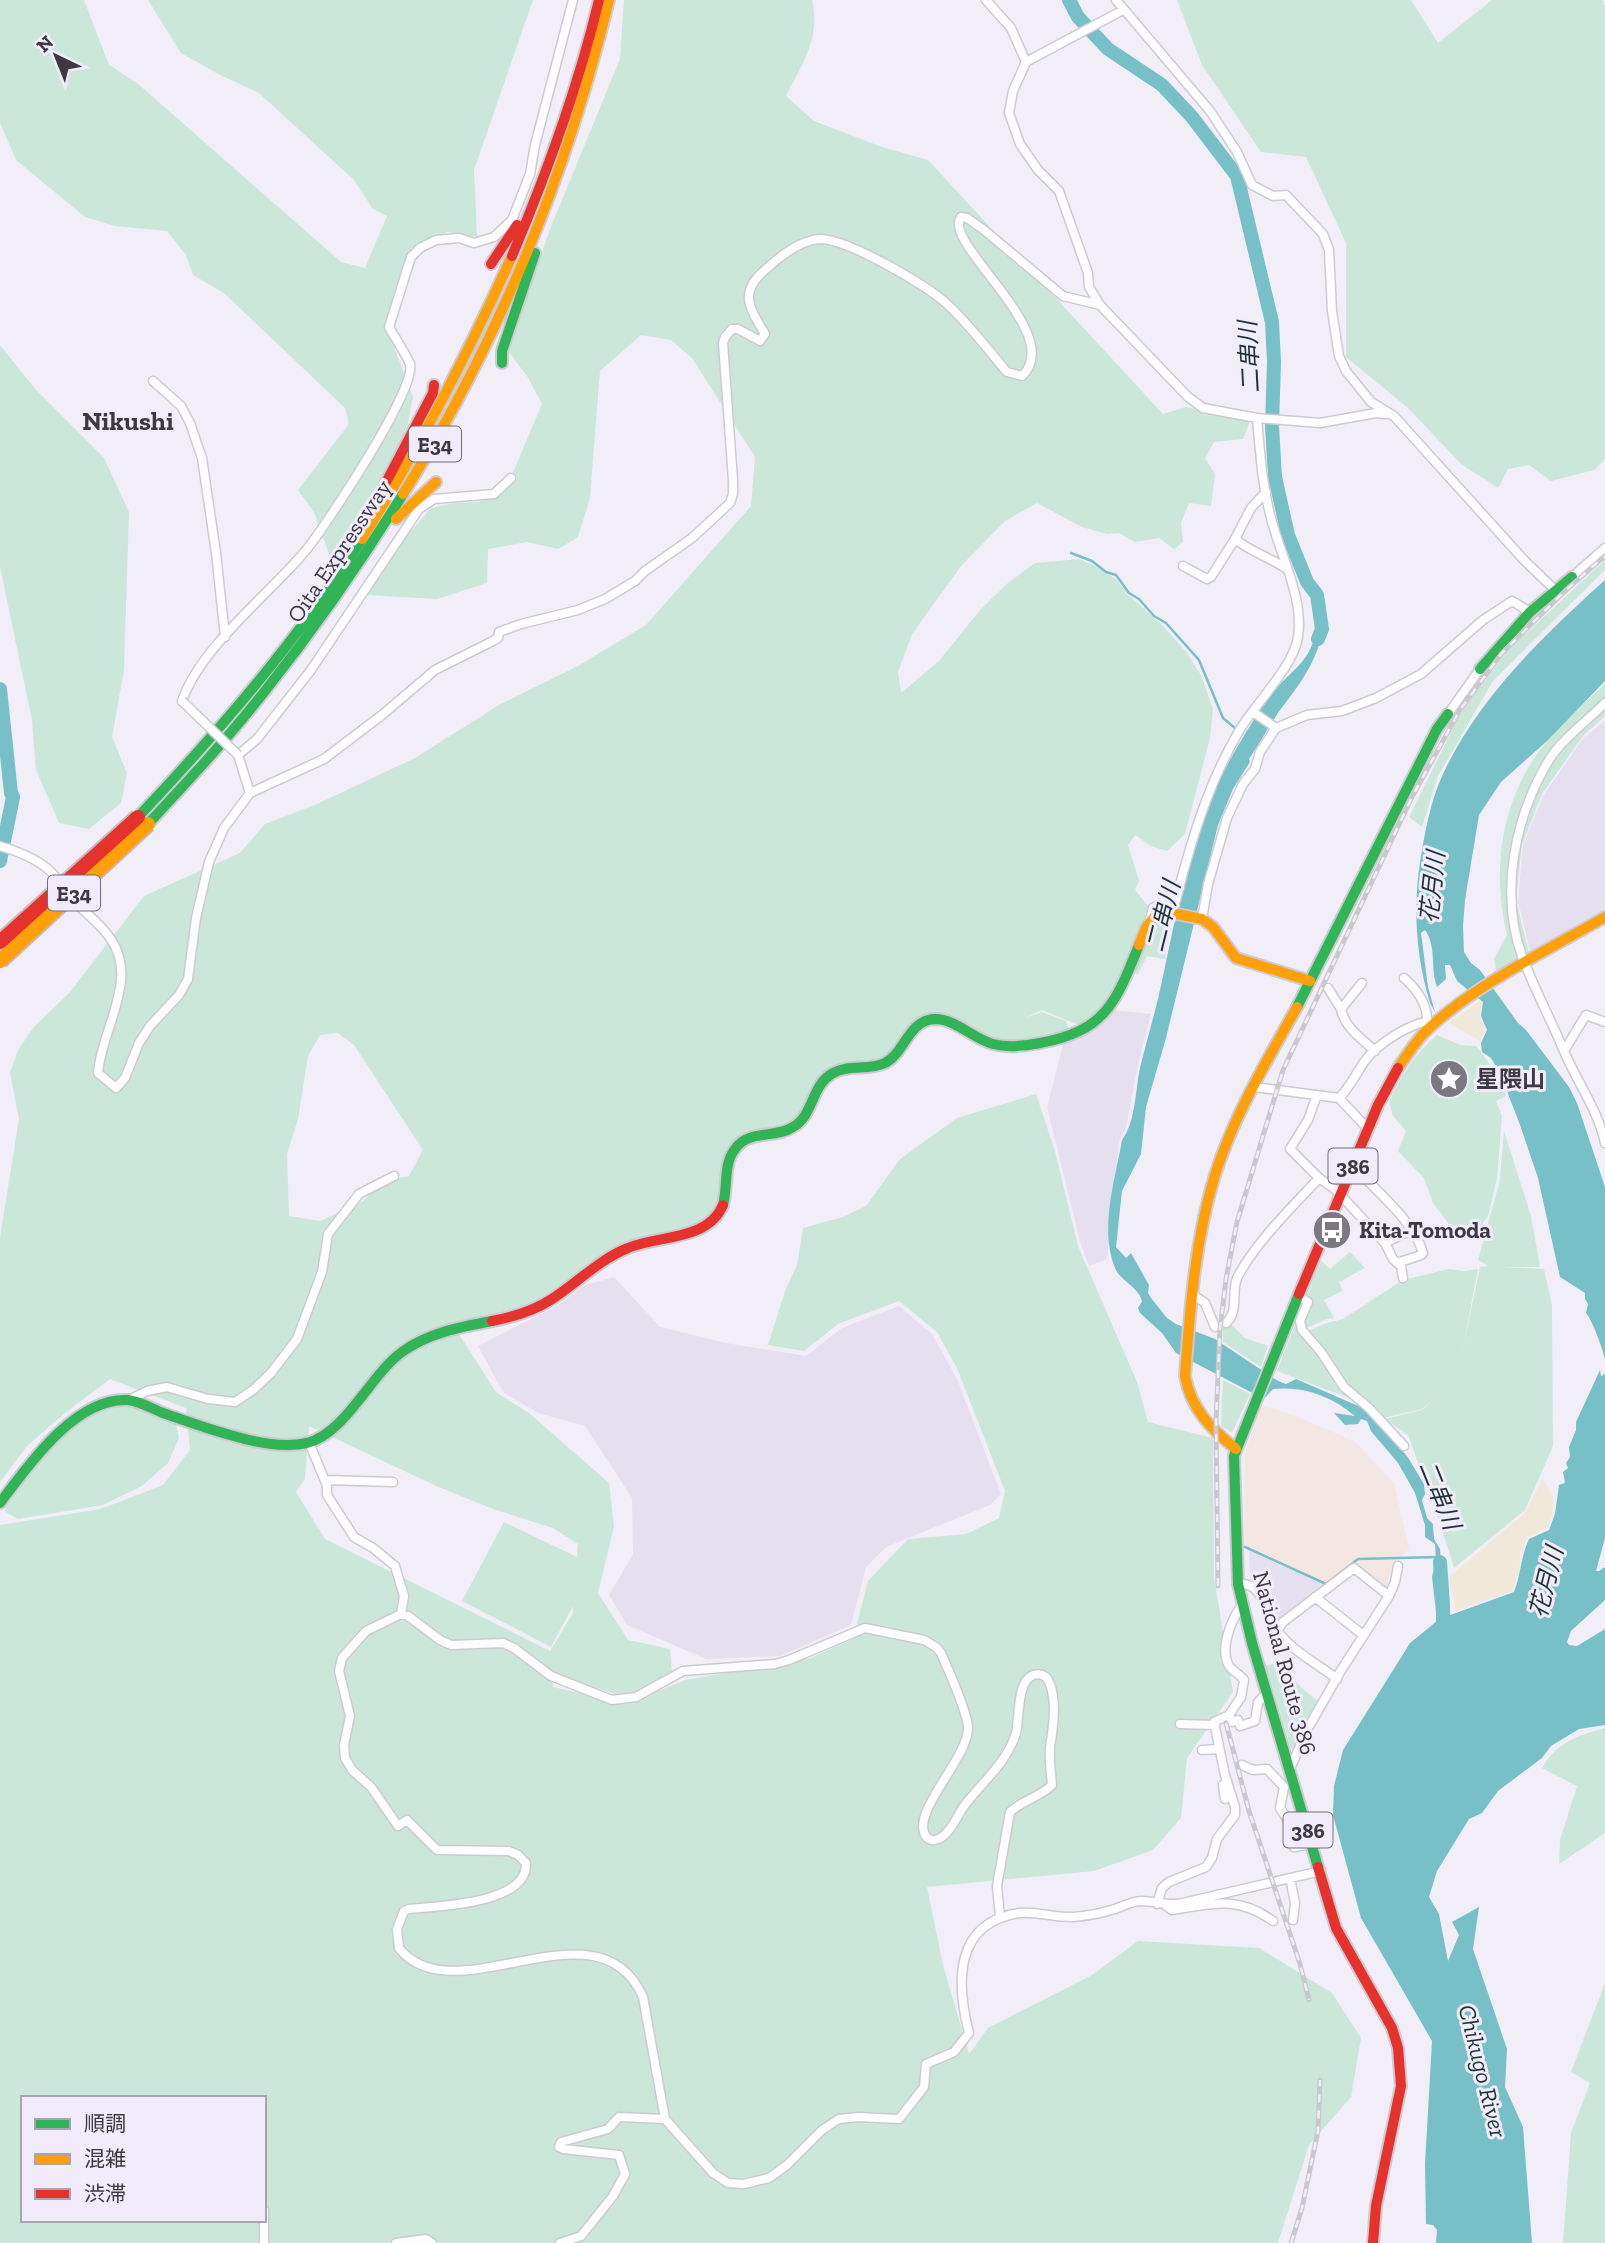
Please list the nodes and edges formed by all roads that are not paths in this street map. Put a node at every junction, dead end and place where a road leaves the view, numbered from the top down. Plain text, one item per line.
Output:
1 (573, 0) edge
2 (599, 0) edge
3 (609, 0) edge
4 (986, 0) edge
5 (1116, 0) edge
6 (1123, 10) junction
7 (1026, 62) junction
8 (566, 119) junction
9 (560, 172) junction
10 (491, 264) dead end
11 (1100, 305) junction
12 (502, 363) dead end
13 (153, 381) dead end
14 (434, 385) dead end
15 (1388, 414) junction
16 (1256, 418) junction
17 (511, 478) dead end
18 (436, 482) dead end
19 (1266, 492) junction
20 (1235, 539) junction
21 (1605, 548) edge
22 (1183, 566) dead end
23 (1287, 569) junction
24 (1572, 577) joint
25 (337, 588) junction
26 (1555, 590) junction
27 (1530, 612) junction
28 (225, 637) junction
29 (1480, 669) joint
30 (1605, 704) edge
31 (1253, 712) junction
32 (1448, 715) joint
33 (1276, 728) junction
34 (238, 755) junction
35 (250, 793) junction
36 (143, 820) junction
37 (0, 846) edge
38 (1605, 917) edge
39 (1201, 918) junction
40 (1150, 920) junction
41 (0, 942) edge
42 (0, 961) edge
43 (1522, 965) junction
44 (1404, 978) dead end
45 (1310, 982) junction
46 (1362, 983) dead end
47 (1328, 988) dead end
48 (1341, 1009) junction
49 (1605, 1022) edge
50 (1430, 1023) junction
51 (1375, 1051) junction
52 (1564, 1051) junction
53 (1254, 1087) junction
54 (1317, 1095) junction
55 (1339, 1098) junction
56 (1368, 1129) junction
57 (1605, 1143) edge
58 (1361, 1174) dead end
59 (394, 1176) dead end
60 (1319, 1178) junction
61 (1341, 1195) junction
62 (1413, 1229) junction
63 (1385, 1243) junction
64 (1400, 1262) junction
65 (1403, 1278) dead end
66 (1192, 1294) junction
67 (1299, 1296) junction
68 (1226, 1323) dead end
69 (1215, 1327) dead end
70 (129, 1400) junction
71 (309, 1442) junction
72 (1404, 1446) dead end
73 (1236, 1449) junction
74 (324, 1480) junction
75 (393, 1482) dead end
76 (0, 1503) edge
77 (1398, 1566) dead end
78 (1238, 1584) junction
79 (1389, 1596) junction
80 (1315, 1597) junction
81 (1242, 1605) junction
82 (401, 1614) junction
83 (1278, 1631) junction
84 (1363, 1635) junction
85 (1336, 1679) junction
86 (1266, 1693) junction
87 (1229, 1715) junction
88 (1180, 1724) dead end
89 (1215, 1725) junction
90 (1219, 1749) junction
91 (1202, 1750) dead end
92 (1242, 1765) dead end
93 (1289, 1770) junction
94 (1229, 1798) junction
95 (1228, 1809) dead end
96 (1312, 1844) junction
97 (1321, 1871) junction
98 (1290, 1878) junction
99 (1161, 1905) junction
100 (1000, 1917) junction
101 (1293, 1920) dead end
102 (1273, 1921) dead end
103 (665, 2119) junction
104 (264, 2222) edge
105 (264, 2243) edge
106 (396, 2243) edge
107 (432, 2243) edge
108 (559, 2243) edge
109 (1373, 2243) edge

1 - 28 street
2 - 8 main road, Oita Expressway / E34
3 - 9 main road, Oita Expressway / E34
4 - 7 street
5 - 6 street
6 - 7 street
6 - 15 street
7 - 11 street
8 - 10 main road
8 - 25 main road, Oita Expressway / E34
9 - 12 main road
9 - 25 main road, Oita Expressway / E34
11 - 16 street
11 - 35 street
13 - 28 street
14 - 25 main road
15 - 16 street
15 - 26 street
16 - 19 street
17 - 34 street
18 - 25 main road
19 - 20 street
19 - 23 street
20 - 22 street
20 - 23 street
21 - 24 street
23 - 31 street
24 - 26 main road
25 - 36 main road, Oita Expressway / E34
26 - 27 main road
27 - 29 main road
27 - 33 street
28 - 34 street, bridge
29 - 32 street
30 - 43 street
31 - 33 street
31 - 40 street
32 - 45 main road
33 - 39 street
34 - 35 street
35 - 37 street
36 - 41 main road, Oita Expressway / E34, bridge
36 - 42 main road, Oita Expressway / E34, bridge
38 - 43 main road, National Route 386 / 386
39 - 40 main road
39 - 45 main road
40 - 71 main road
43 - 50 main road, National Route 386 / 386
43 - 52 street
44 - 50 street
45 - 53 main road
46 - 48 street
47 - 48 street
48 - 51 street
49 - 52 street
50 - 51 street
50 - 56 main road, National Route 386 / 386
51 - 55 street
52 - 57 street
53 - 54 street
53 - 66 main road
54 - 55 street
54 - 60 street
55 - 56 street
56 - 61 main road, National Route 386 / 386
58 - 62 street
59 - 70 street
60 - 61 street
60 - 68 street
61 - 63 street
61 - 67 main road, National Route 386 / 386
62 - 63 street
62 - 64 street
63 - 64 street
64 - 65 street
66 - 69 street
66 - 73 main road
67 - 72 street
67 - 73 main road, National Route 386 / 386
70 - 71 main road
70 - 76 main road
71 - 74 street
73 - 78 main road, National Route 386 / 386
74 - 75 street
74 - 82 street
77 - 79 street
78 - 81 main road, National Route 386 / 386
78 - 83 street
79 - 80 street
79 - 84 street
80 - 83 street
80 - 84 street
81 - 86 main road, National Route 386 / 386
81 - 87 street
82 - 100 street
82 - 103 street
83 - 85 street
84 - 85 street
85 - 93 street
86 - 87 street
86 - 93 main road, National Route 386 / 386
87 - 89 street
88 - 89 street
89 - 90 street
90 - 91 street
90 - 94 street
92 - 96 street
93 - 96 main road, National Route 386 / 386
94 - 95 street
94 - 99 street
96 - 97 main road, National Route 386 / 386
97 - 98 street
97 - 109 main road, National Route 386 / 386
98 - 99 street
98 - 101 street
99 - 100 street
99 - 102 street
100 - 103 street
103 - 108 street
104 - 105 street
106 - 107 street

